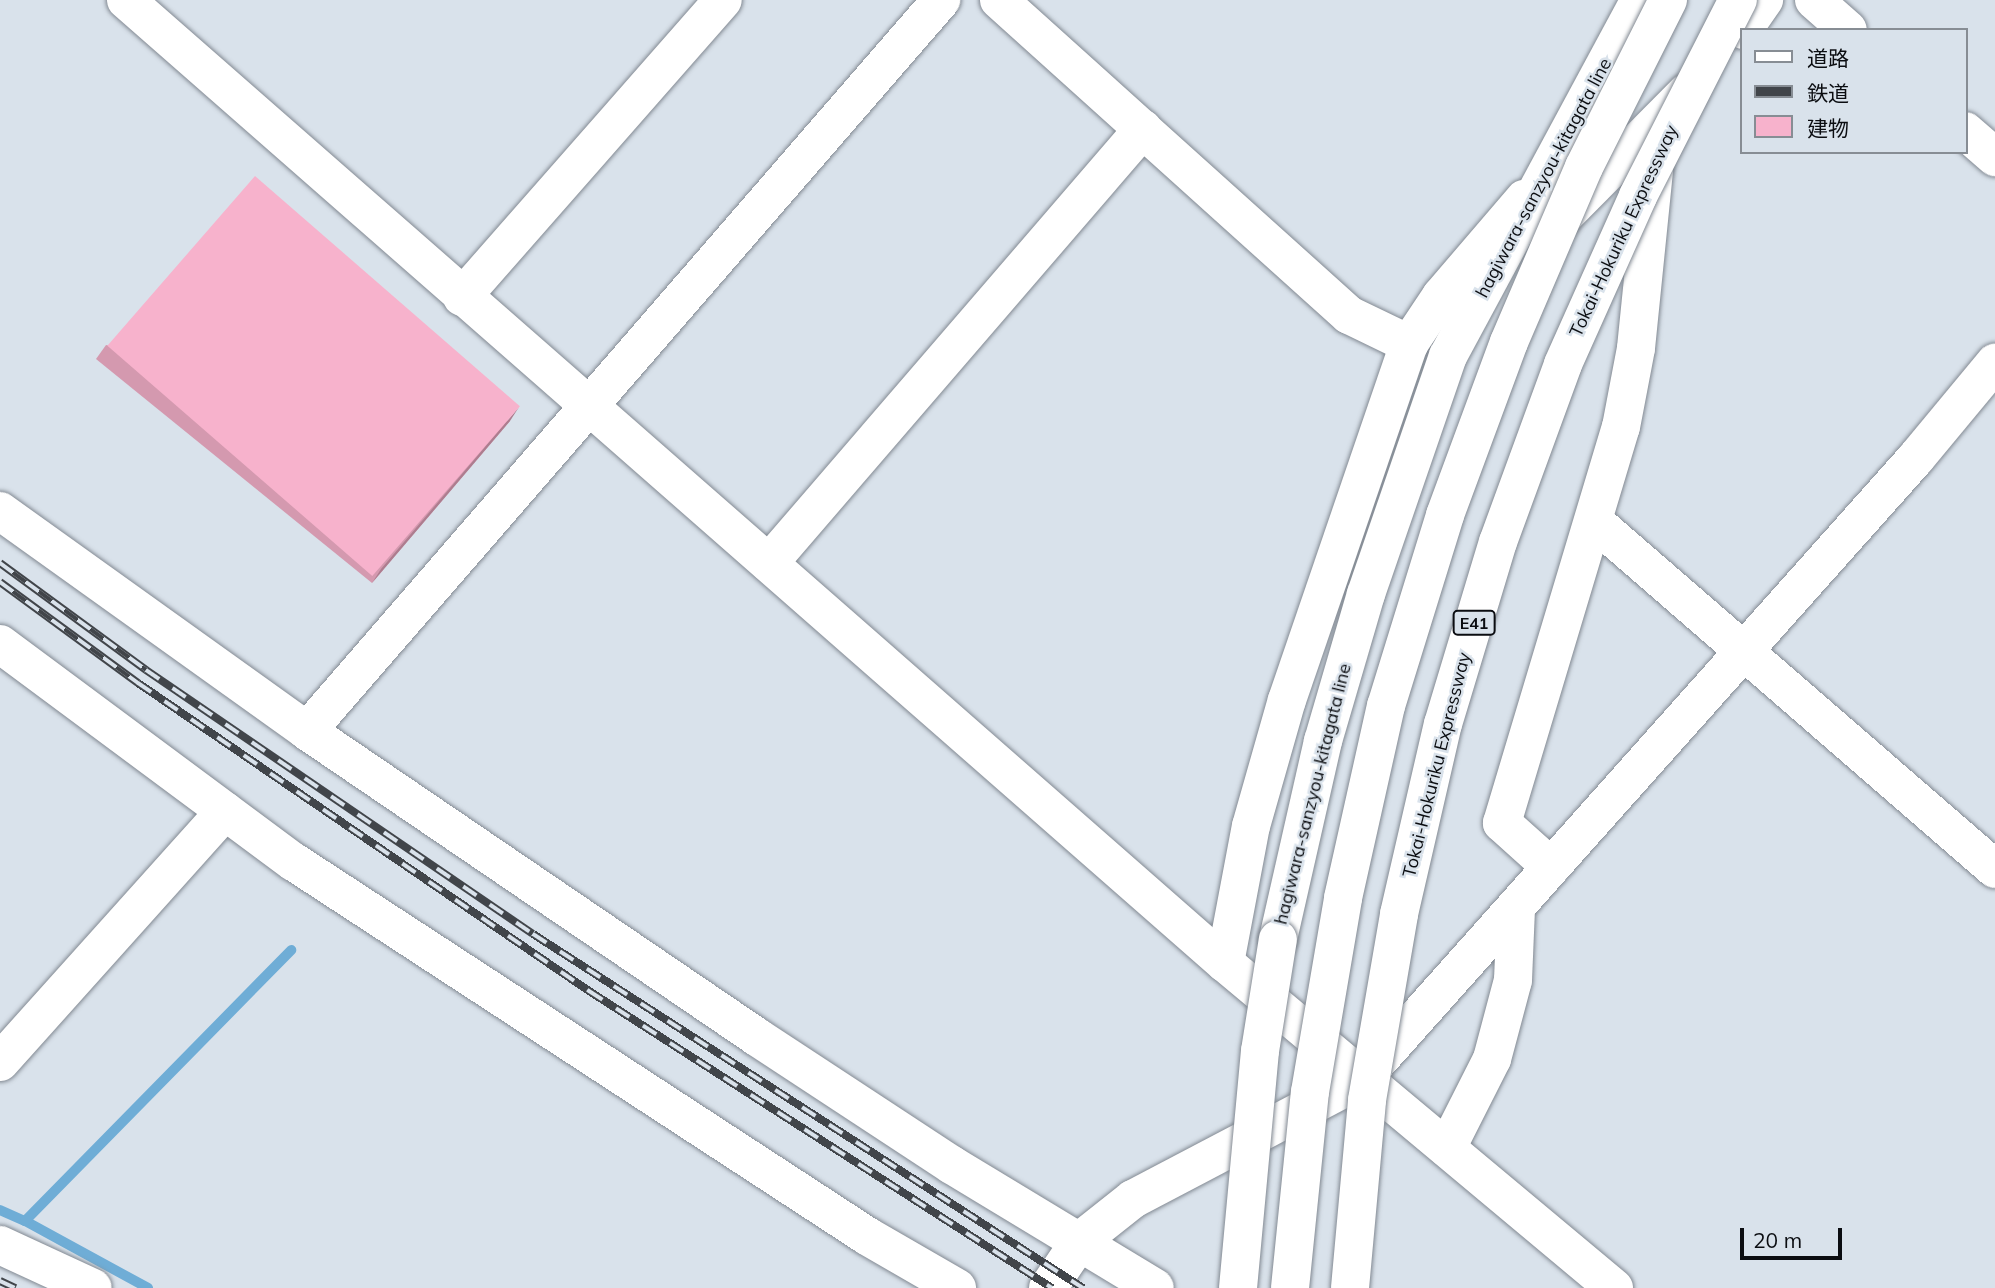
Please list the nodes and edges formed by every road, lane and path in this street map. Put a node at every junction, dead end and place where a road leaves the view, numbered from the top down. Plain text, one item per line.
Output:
1 (126, 0) edge
2 (723, 0) edge
3 (941, 0) edge
4 (999, 0) edge
5 (1640, 0) edge
6 (1668, 0) edge
7 (1738, 0) edge
8 (1764, 0) edge
9 (1814, 0) edge
10 (1744, 28) edge
11 (1846, 28) edge
12 (1740, 33) edge
13 (1661, 119) junction
14 (1143, 130) junction
15 (1967, 133) edge
16 (1995, 157) edge
17 (1544, 177) junction
18 (462, 297) junction
19 (1409, 344) junction
20 (1448, 356) junction
21 (1995, 363) edge
22 (586, 407) junction
23 (0, 511) edge
24 (1596, 523) junction
25 (769, 563) junction
26 (0, 644) edge
27 (1745, 650) junction
28 (307, 731) junction
29 (225, 811) junction
30 (1552, 867) junction
31 (1995, 869) edge
32 (1516, 906) junction
33 (1225, 963) junction
34 (0, 1062) edge
35 (1363, 1078) junction
36 (1447, 1148) junction
37 (1080, 1241) junction
38 (0, 1245) edge
39 (93, 1288) edge
40 (957, 1288) edge
41 (1048, 1288) edge
42 (1155, 1288) edge
43 (1238, 1288) edge
44 (1290, 1288) edge
45 (1350, 1288) edge
46 (1614, 1288) edge

1 - 18 main road
2 - 18 main road
3 - 22 main road
4 - 14 main road
5 - 17 main road, hagiwara-sanzyou-kitagata line
6 - 44 main road, bridge
7 - 45 main road, Tokai-Hokuriku Expressway / E41, bridge
8 - 10 main road, hagiwara-sanzyou-kitagata line
9 - 11 main road
12 - 13 main road, hagiwara-sanzyou-kitagata line
13 - 20 main road, hagiwara-sanzyou-kitagata line
13 - 24 main road
14 - 19 main road
14 - 25 main road
15 - 16 main road
17 - 19 main road
17 - 20 main road, hagiwara-sanzyou-kitagata line
18 - 22 main road
19 - 33 main road
20 - 43 main road, hagiwara-sanzyou-kitagata line, bridge
21 - 27 main road
22 - 25 main road
22 - 28 main road
23 - 28 main road
24 - 27 main road
24 - 30 main road
25 - 33 main road
26 - 29 main road
27 - 30 main road
27 - 31 main road
28 - 37 main road
29 - 34 main road
29 - 40 main road
30 - 32 main road
32 - 35 main road
32 - 36 main road
33 - 35 main road
35 - 36 main road
35 - 37 main road
36 - 46 main road
37 - 41 main road
37 - 42 main road
38 - 39 main road

